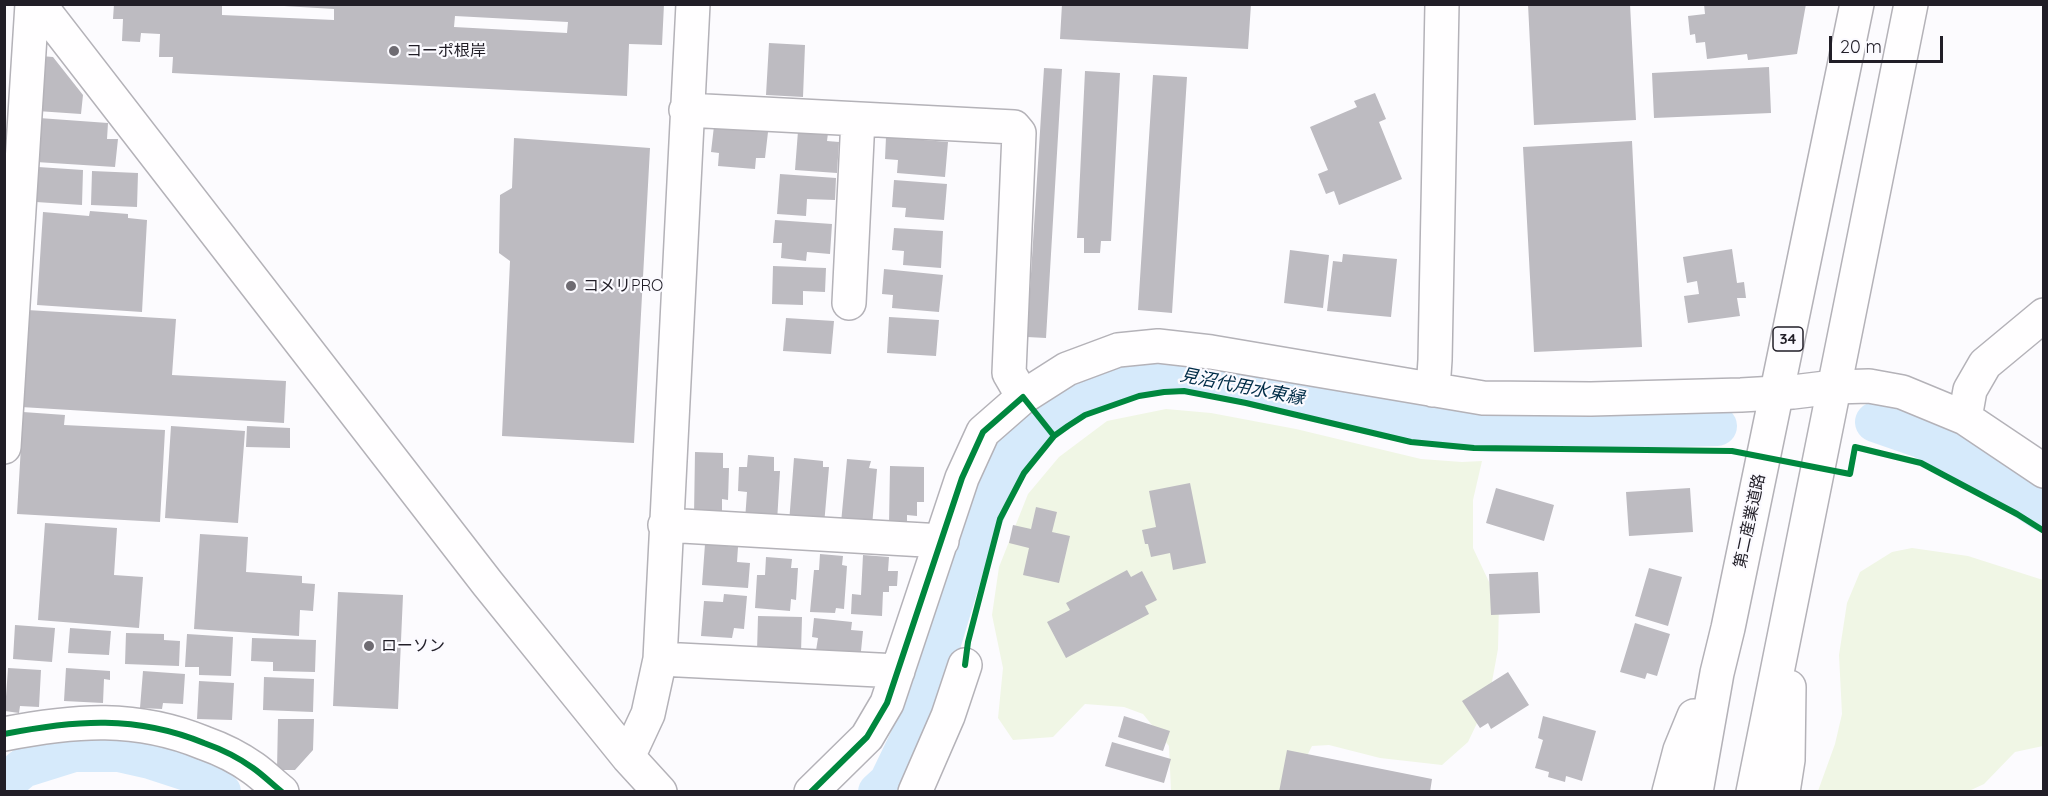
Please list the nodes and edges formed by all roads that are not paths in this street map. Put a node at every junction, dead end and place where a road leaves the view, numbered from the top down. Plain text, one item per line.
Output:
1 (32, 4) edge
2 (39, 4) edge
3 (693, 4) edge
4 (1443, 4) edge
5 (1857, 4) edge
6 (1911, 4) edge
7 (686, 110) junction
8 (858, 119) junction
9 (11, 226) edge
10 (849, 303) dead end
11 (2043, 315) edge
12 (7, 366) edge
13 (1834, 387) junction
14 (1433, 390) junction
15 (1777, 393) junction
16 (1023, 397) junction
17 (1965, 418) junction
18 (5, 439) edge
19 (4, 447) edge
20 (2043, 471) edge
21 (665, 525) junction
22 (942, 541) junction
23 (1792, 601) junction
24 (660, 659) junction
25 (965, 665) dead end
26 (898, 671) junction
27 (1717, 673) junction
28 (4, 734) edge
29 (628, 758) junction
30 (282, 792) edge
31 (660, 792) edge
32 (811, 792) edge
33 (915, 792) edge
34 (1669, 792) edge
35 (1696, 792) edge
36 (1753, 792) edge
37 (1783, 792) edge

1 - 9 street
2 - 29 street
3 - 7 street
4 - 14 street
5 - 15 street, 第二産業道路 / 34
6 - 13 street
7 - 8 street
7 - 21 street
8 - 10 street
8 - 16 street
9 - 12 street
11 - 17 street
12 - 18 street
13 - 15 street
13 - 17 street
13 - 23 street
14 - 15 street
14 - 16 street
15 - 27 street, 第二産業道路 / 34
16 - 22 street
17 - 20 street
18 - 19 street
21 - 22 street
21 - 24 street
22 - 26 street
23 - 36 street
23 - 37 street
24 - 26 street
24 - 29 street
25 - 33 street
26 - 32 street
27 - 34 street, 34
27 - 35 street, 第二産業道路 / 34
28 - 30 street
29 - 31 street

